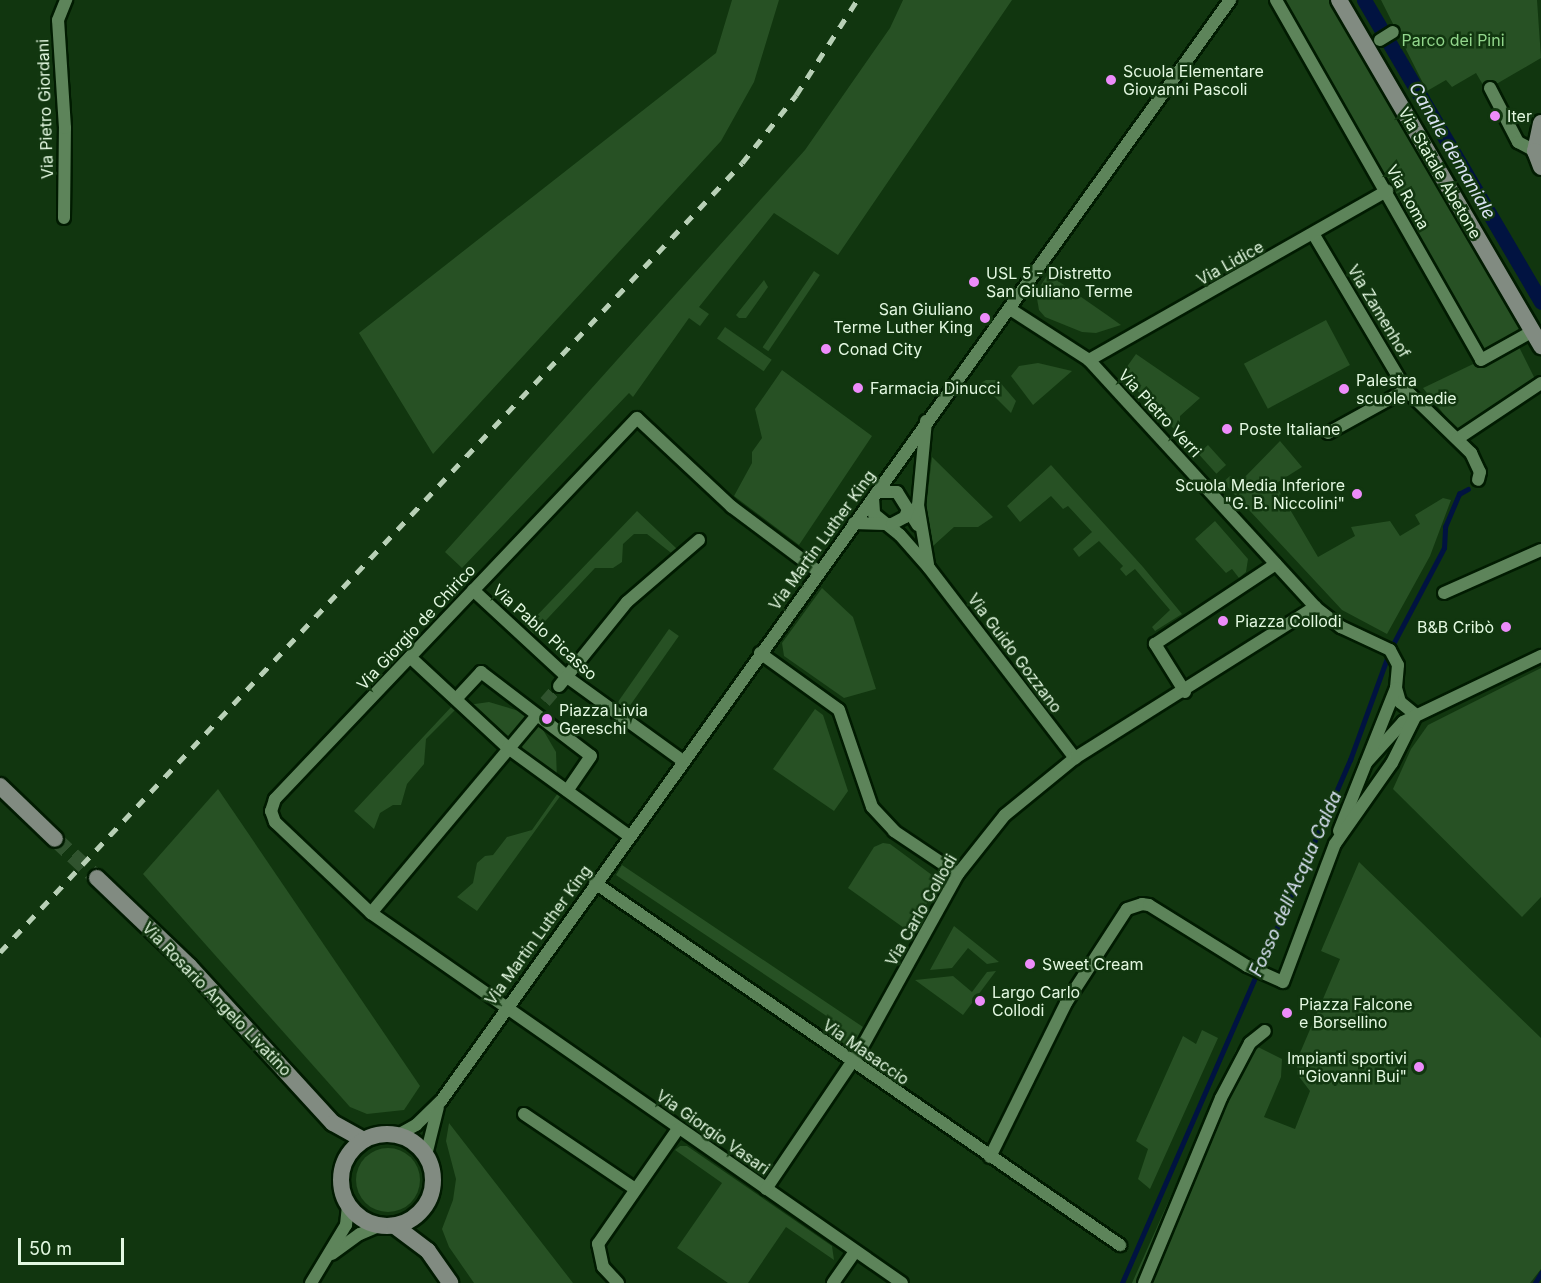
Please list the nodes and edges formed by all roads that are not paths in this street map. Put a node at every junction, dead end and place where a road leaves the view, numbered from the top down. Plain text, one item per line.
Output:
1 (66, 0) edge
2 (1230, 0) edge
3 (1276, 0) edge
4 (1339, 0) edge
5 (1393, 32) dead end
6 (1380, 40) dead end
7 (1490, 88) dead end
8 (1541, 123) edge
9 (1538, 159) edge
10 (1387, 191) junction
11 (64, 218) dead end
12 (1314, 235) junction
13 (1010, 309) junction
14 (1537, 339) edge
15 (1089, 360) junction
16 (1541, 383) edge
17 (1406, 390) junction
18 (926, 420) junction
19 (1328, 433) dead end
20 (1457, 439) junction
21 (1478, 480) dead end
22 (875, 495) junction
23 (908, 509) junction
24 (854, 523) junction
25 (884, 523) junction
26 (918, 526) junction
27 (699, 540) dead end
28 (1541, 550) edge
29 (1276, 564) junction
30 (929, 568) junction
31 (819, 572) junction
32 (473, 590) junction
33 (1444, 593) dead end
34 (1315, 607) junction
35 (760, 653) junction
36 (1541, 656) edge
37 (410, 657) junction
38 (563, 681) junction
39 (1396, 688) junction
40 (1185, 692) junction
41 (456, 699) junction
42 (537, 715) junction
43 (1416, 715) junction
44 (508, 748) junction
45 (1075, 758) junction
46 (683, 761) junction
47 (1366, 763) junction
48 (0, 786) edge
49 (567, 791) junction
50 (629, 836) junction
51 (55, 839) tunnel mouth
52 (1335, 844) junction
53 (958, 874) junction
54 (97, 878) tunnel mouth
55 (595, 883) junction
56 (371, 912) junction
57 (505, 1008) junction
58 (1264, 1031) dead end
59 (852, 1062) junction
60 (441, 1101) junction
61 (524, 1114) dead end
62 (333, 1123) junction
63 (678, 1129) junction
64 (398, 1135) junction
65 (364, 1140) junction
66 (426, 1155) junction
67 (990, 1157) junction
68 (345, 1160) junction
69 (636, 1189) junction
70 (766, 1189) junction
71 (348, 1206) junction
72 (424, 1209) junction
73 (387, 1226) junction
74 (1120, 1245) dead end
75 (428, 1251) junction
76 (855, 1251) junction
77 (331, 1255) junction
78 (311, 1283) edge
79 (450, 1283) edge
80 (618, 1283) edge
81 (833, 1283) edge
82 (902, 1283) edge
83 (1144, 1283) edge

1 - 11 street, Via Pietro Giordani
2 - 13 street, Via Martin Luther King
3 - 10 street, Via Roma
4 - 14 street, Via Statale Abetone
5 - 6 street
7 - 9 street
8 - 9 street
10 - 12 street, Via Lidice
10 - 14 street, Via Roma
12 - 15 street, Via Lidice
12 - 17 street, Via Zamenhof
13 - 15 street, Via Pietro Verri
13 - 18 street, Via Martin Luther King
15 - 29 street, Via Pietro Verri
16 - 20 street
17 - 19 street
17 - 20 street, Via Zamenhof
18 - 22 street, Via Martin Luther King
18 - 26 street, Via Guido Gozzano
20 - 21 street, Via Zamenhof
22 - 23 street, Via Guido Gozzano
22 - 24 street, Via Martin Luther King
22 - 25 street, Via Guido Gozzano
23 - 25 street
23 - 26 street, Via Guido Gozzano
24 - 25 street
24 - 31 street, Via Martin Luther King
25 - 30 street, Via Guido Gozzano
26 - 30 street, Via Guido Gozzano
27 - 38 street
28 - 33 street
29 - 34 street, Via Pietro Verri
29 - 40 street
30 - 45 street, Via Guido Gozzano
31 - 32 street, Via Giorgio de Chirico
31 - 35 street, Via Martin Luther King
32 - 37 street, Via Giorgio de Chirico
32 - 38 street, Via Pablo Picasso
34 - 39 street, Via Pietro Verri
34 - 40 street, Via Carlo Collodi
35 - 46 street, Via Martin Luther King
35 - 53 street
36 - 43 street
37 - 41 street
37 - 56 street, Via Giorgio de Chirico
38 - 46 street, Via Pablo Picasso
39 - 43 street
39 - 47 street
40 - 45 street, Via Carlo Collodi
41 - 42 street
41 - 44 street
42 - 44 street
42 - 49 street
43 - 47 street
43 - 52 street
44 - 49 street
44 - 56 street
45 - 53 street, Via Carlo Collodi
46 - 50 street, Via Martin Luther King
47 - 52 street
48 - 51 street
49 - 50 street
50 - 55 street, Via Martin Luther King
52 - 67 street
53 - 59 street, Via Carlo Collodi
54 - 62 street, Via Rosario Angelo Livatino
55 - 57 street, Via Martin Luther King
55 - 59 street, Via Masaccio
56 - 57 street, Via Giorgio de Chirico
57 - 60 street, Via Martin Luther King
57 - 63 street, Via Giorgio Vasari
58 - 83 street
59 - 67 street, Via Masaccio
59 - 70 street, Via Carlo Collodi
60 - 64 street
60 - 66 street
61 - 69 street
62 - 65 street, Via Rosario Angelo Livatino
62 - 68 street, Via Rosario Angelo Livatino
63 - 69 street
63 - 70 street, Via Giorgio Vasari
64 - 65 street
64 - 66 street
65 - 68 street
66 - 72 street
67 - 74 street, Via Masaccio
68 - 71 street
69 - 80 street
70 - 76 street, Via Giorgio Vasari
71 - 73 street
71 - 77 street
72 - 73 street
72 - 75 street
73 - 75 street
73 - 77 street
75 - 79 street
76 - 81 street
76 - 82 street, Via Giorgio Vasari
77 - 78 street

